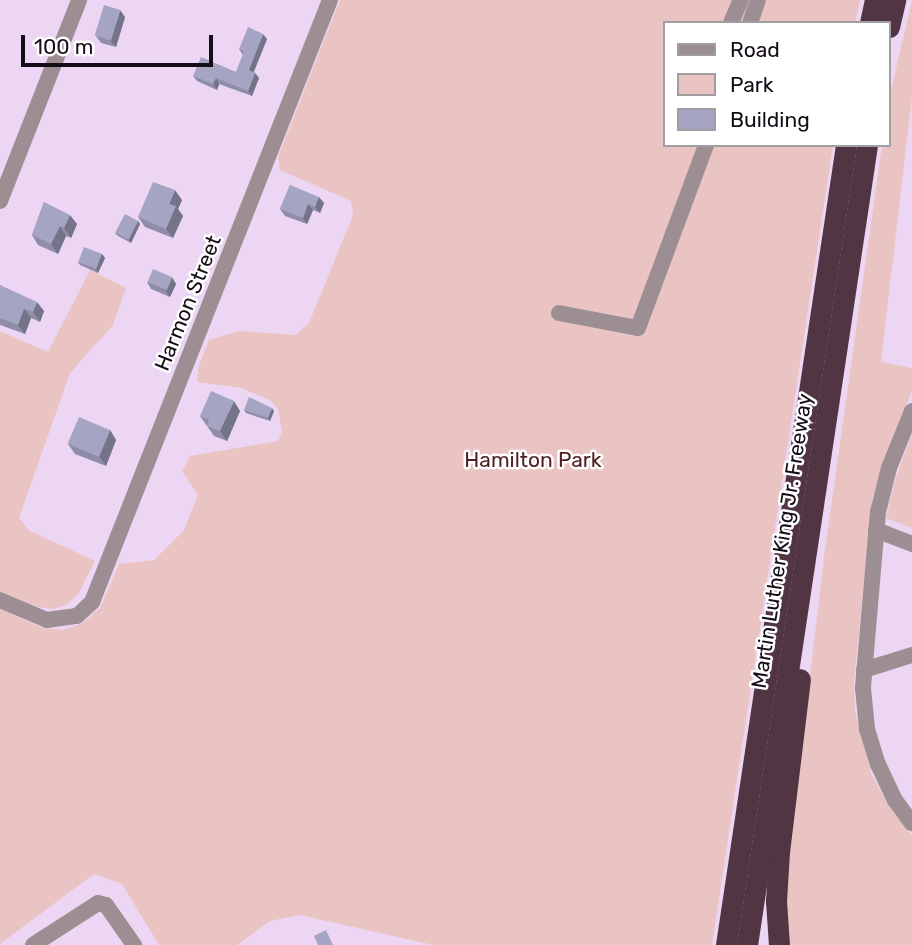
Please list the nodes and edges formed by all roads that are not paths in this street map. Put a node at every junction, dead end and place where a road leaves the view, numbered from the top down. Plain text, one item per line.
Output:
1 (79, 0) edge
2 (330, 0) edge
3 (741, 0) edge
4 (758, 0) edge
5 (874, 0) edge
6 (895, 0) edge
7 (731, 21) edge
8 (751, 21) edge
9 (870, 21) edge
10 (890, 21) edge
11 (705, 147) edge
12 (846, 147) edge
13 (867, 147) edge
14 (0, 201) edge
15 (846, 285) junction
16 (559, 313) dead end
17 (912, 411) edge
18 (876, 530) junction
19 (912, 544) edge
20 (0, 600) edge
21 (912, 655) edge
22 (864, 670) junction
23 (912, 823) edge
24 (33, 945) edge
25 (134, 945) edge
26 (726, 945) edge
27 (747, 945) edge
28 (779, 945) edge

1 - 14 street
2 - 20 street, Harmon Street
3 - 7 street
4 - 8 street
5 - 9 highway
6 - 10 highway
11 - 16 street
12 - 26 highway, Martin Luther King Jr. Freeway
13 - 15 highway, Martin Luther King Jr. Freeway
15 - 27 highway, Martin Luther King Jr. Freeway
15 - 28 highway
17 - 18 street
18 - 19 street
18 - 22 street
21 - 22 street
22 - 23 street
24 - 25 street

